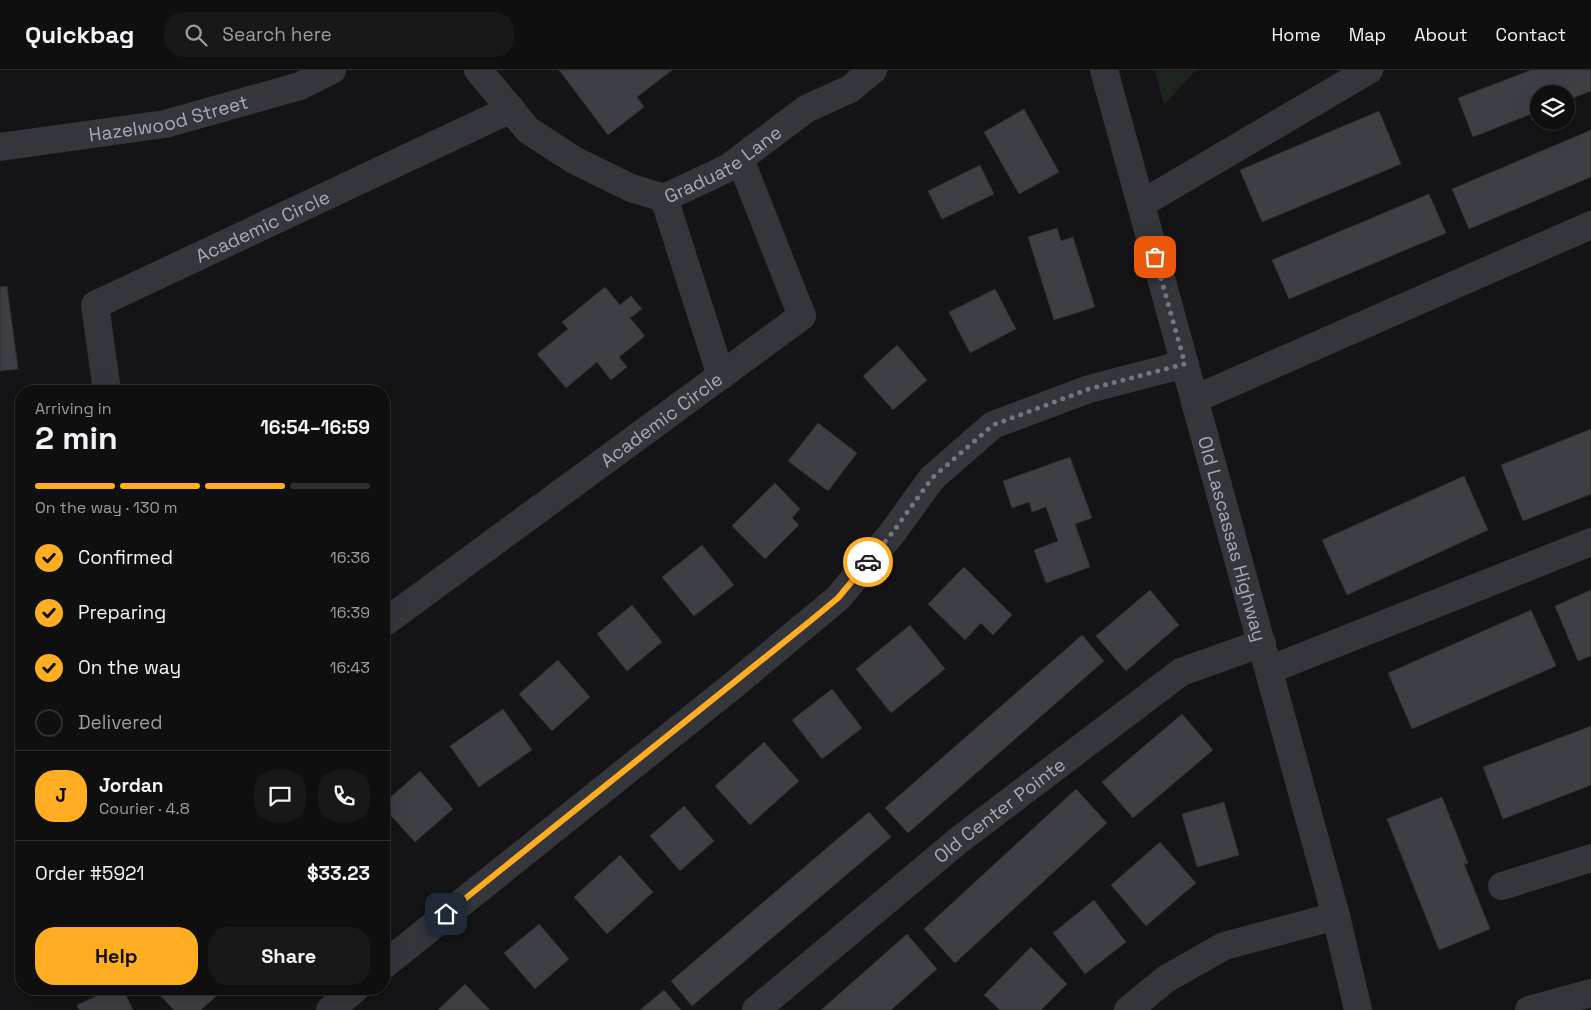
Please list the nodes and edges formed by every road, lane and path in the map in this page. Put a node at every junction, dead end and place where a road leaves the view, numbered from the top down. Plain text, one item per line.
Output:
1 (332, 70) edge
2 (478, 70) edge
3 (873, 70) edge
4 (1104, 70) edge
5 (1369, 70) edge
6 (511, 109) junction
7 (0, 146) edge
8 (740, 159) junction
9 (664, 198) junction
10 (1141, 204) junction
11 (1591, 225) edge
12 (1185, 364) junction
13 (721, 376) junction
14 (106, 385) edge
15 (1195, 399) junction
16 (1591, 542) edge
17 (390, 619) edge
18 (1262, 643) junction
19 (1269, 670) junction
20 (1591, 858) edge
21 (1502, 886) dead end
22 (1336, 916) junction
23 (390, 960) edge
24 (1591, 992) edge
25 (348, 995) edge
26 (330, 1010) edge
27 (756, 1010) edge
28 (1128, 1010) edge
29 (1358, 1010) edge
30 (1529, 1010) edge

1 - 7 street, Hazelwood Street
2 - 6 street, Graduate Lane
3 - 8 street, Graduate Lane
4 - 10 street, Old Lascassas Highway
5 - 10 street
6 - 9 street, Graduate Lane
6 - 14 street, Academic Circle
8 - 9 street, Graduate Lane
8 - 13 street, Academic Circle
9 - 13 street
10 - 12 street, Old Lascassas Highway
11 - 15 street
12 - 15 street, Old Lascassas Highway
12 - 23 street
13 - 17 street, Academic Circle
15 - 18 street, Old Lascassas Highway
16 - 19 street
18 - 19 street, Old Lascassas Highway
18 - 27 street, Old Center Pointe
19 - 22 street, Old Lascassas Highway
20 - 21 street
22 - 28 street
22 - 29 street, Old Lascassas Highway
24 - 30 street
25 - 26 street

